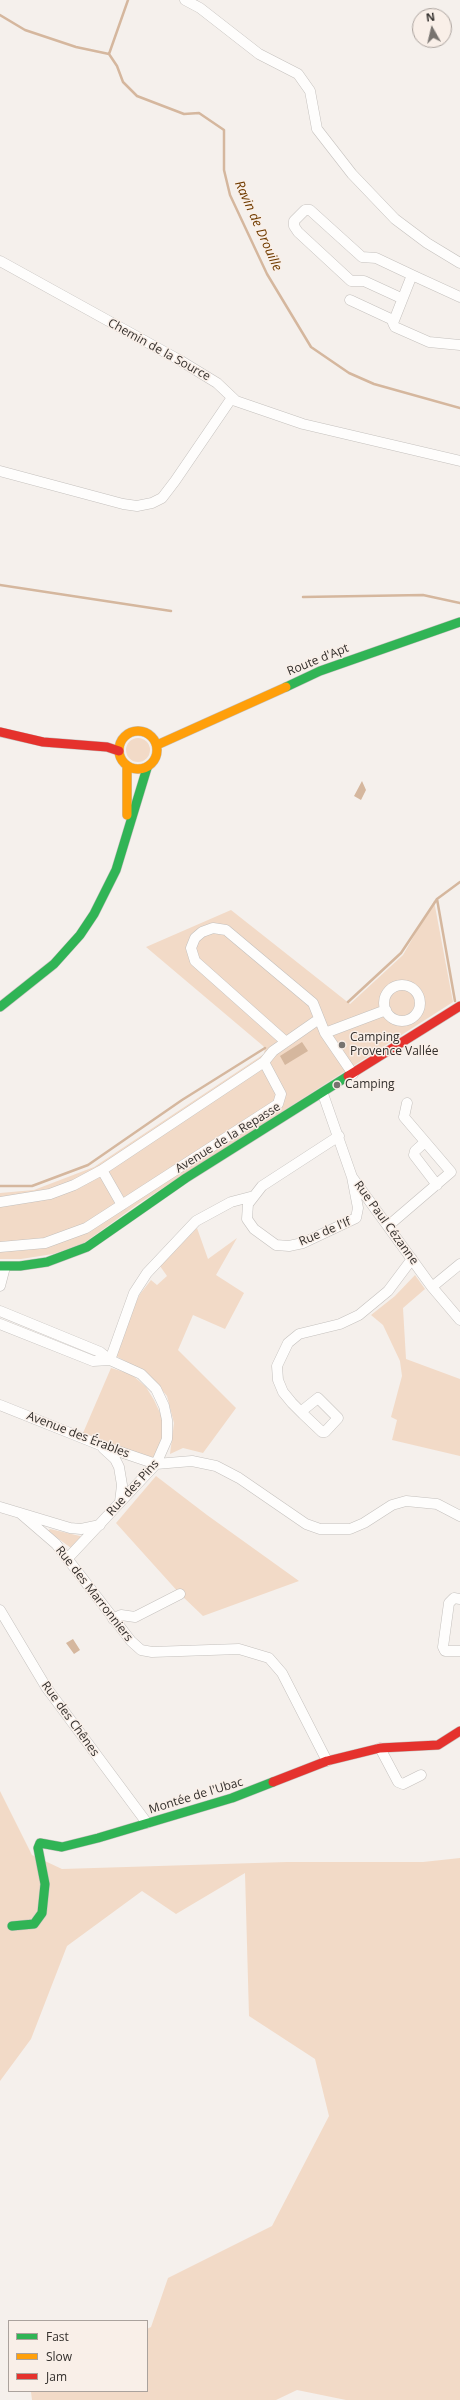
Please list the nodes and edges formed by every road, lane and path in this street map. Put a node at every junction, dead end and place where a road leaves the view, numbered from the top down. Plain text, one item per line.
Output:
1 (185, 0) edge
2 (0, 261) edge
3 (460, 264) edge
4 (412, 275) junction
5 (460, 297) edge
6 (402, 298) junction
7 (350, 300) dead end
8 (393, 320) junction
9 (460, 346) edge
10 (231, 399) junction
11 (460, 461) edge
12 (0, 471) edge
13 (460, 622) edge
14 (142, 731) junction
15 (188, 731) junction
16 (0, 732) edge
17 (125, 735) junction
18 (83, 744) junction
19 (157, 745) junction
20 (119, 751) junction
21 (127, 766) junction
22 (147, 768) junction
23 (125, 839) junction
24 (460, 1006) edge
25 (0, 1007) edge
26 (386, 1010) dead end
27 (319, 1019) junction
28 (325, 1033) junction
29 (286, 1042) junction
30 (264, 1062) junction
31 (354, 1074) junction
32 (323, 1094) junction
33 (407, 1103) dead end
34 (339, 1136) junction
35 (425, 1142) junction
36 (102, 1170) junction
37 (352, 1177) junction
38 (437, 1184) junction
39 (254, 1196) junction
40 (0, 1202) edge
41 (122, 1205) junction
42 (388, 1226) junction
43 (0, 1247) edge
44 (412, 1259) junction
45 (460, 1264) edge
46 (2, 1267) edge
47 (0, 1286) edge
48 (432, 1287) junction
49 (0, 1311) edge
50 (460, 1320) edge
51 (0, 1324) edge
52 (110, 1360) junction
53 (0, 1405) edge
54 (300, 1411) dead end
55 (100, 1445) junction
56 (156, 1464) junction
57 (120, 1502) junction
58 (0, 1507) edge
59 (20, 1513) junction
60 (460, 1516) edge
61 (46, 1521) junction
62 (100, 1525) junction
63 (42, 1532) junction
64 (68, 1558) junction
65 (180, 1594) dead end
66 (460, 1599) edge
67 (0, 1610) edge
68 (114, 1619) junction
69 (460, 1651) edge
70 (460, 1731) edge
71 (380, 1748) junction
72 (327, 1761) junction
73 (421, 1776) dead end
74 (147, 1823) junction
75 (12, 1926) dead end

1 - 3 street
2 - 10 street, Chemin de la Source
4 - 5 street
4 - 6 street
4 - 6 street
6 - 8 street
7 - 8 street
8 - 9 street
10 - 11 street, Chemin de la Source
10 - 12 street
13 - 15 street, Route d'Apt
14 - 15 street, Route d'Apt
14 - 17 street
14 - 19 street
15 - 19 street, Route d'Apt
16 - 18 street
17 - 18 street
17 - 20 street
18 - 20 street
19 - 22 street
20 - 21 street
21 - 22 street
21 - 23 street
22 - 23 street
23 - 25 street
24 - 31 street, Avenue de la Repasse
26 - 28 street
27 - 28 street
27 - 29 street
27 - 29 street
28 - 31 street
29 - 30 street
30 - 36 street
30 - 41 street
31 - 32 street, Avenue de la Repasse
32 - 34 street, Rue Paul Cézanne
32 - 46 street, Avenue de la Repasse
33 - 35 street
34 - 37 street, Rue Paul Cézanne
34 - 39 street, Rue de l'If
35 - 38 street
35 - 38 street
36 - 40 street
36 - 41 street
37 - 39 street, Rue de l'If
37 - 42 street, Rue Paul Cézanne
38 - 42 street
39 - 52 street
41 - 43 street
42 - 44 street, Rue Paul Cézanne
44 - 48 street, Rue Paul Cézanne
44 - 54 street
45 - 48 street
46 - 47 street
48 - 50 street, Rue Paul Cézanne
49 - 52 street, Rue des Pins
51 - 52 street, Rue des Pins
52 - 56 street, Rue des Pins
53 - 55 street, Avenue des Érables
55 - 56 street, Avenue des Érables
55 - 57 street
56 - 57 street, Rue des Pins
56 - 60 street
57 - 62 street, Rue des Pins
58 - 59 street, Rue des Marronniers
59 - 61 street
59 - 63 street, Rue des Marronniers
61 - 62 street
61 - 63 street
62 - 64 street, Rue des Pins
63 - 64 street, Rue des Marronniers
64 - 68 street, Rue des Marronniers
65 - 68 street
66 - 69 street
67 - 74 street, Rue des Chênes
68 - 72 street, Rue des Marronniers
70 - 71 street, Montée de l'Ubac
71 - 72 street, Montée de l'Ubac
71 - 73 street
72 - 74 street, Montée de l'Ubac
74 - 75 street, Montée de l'Ubac

